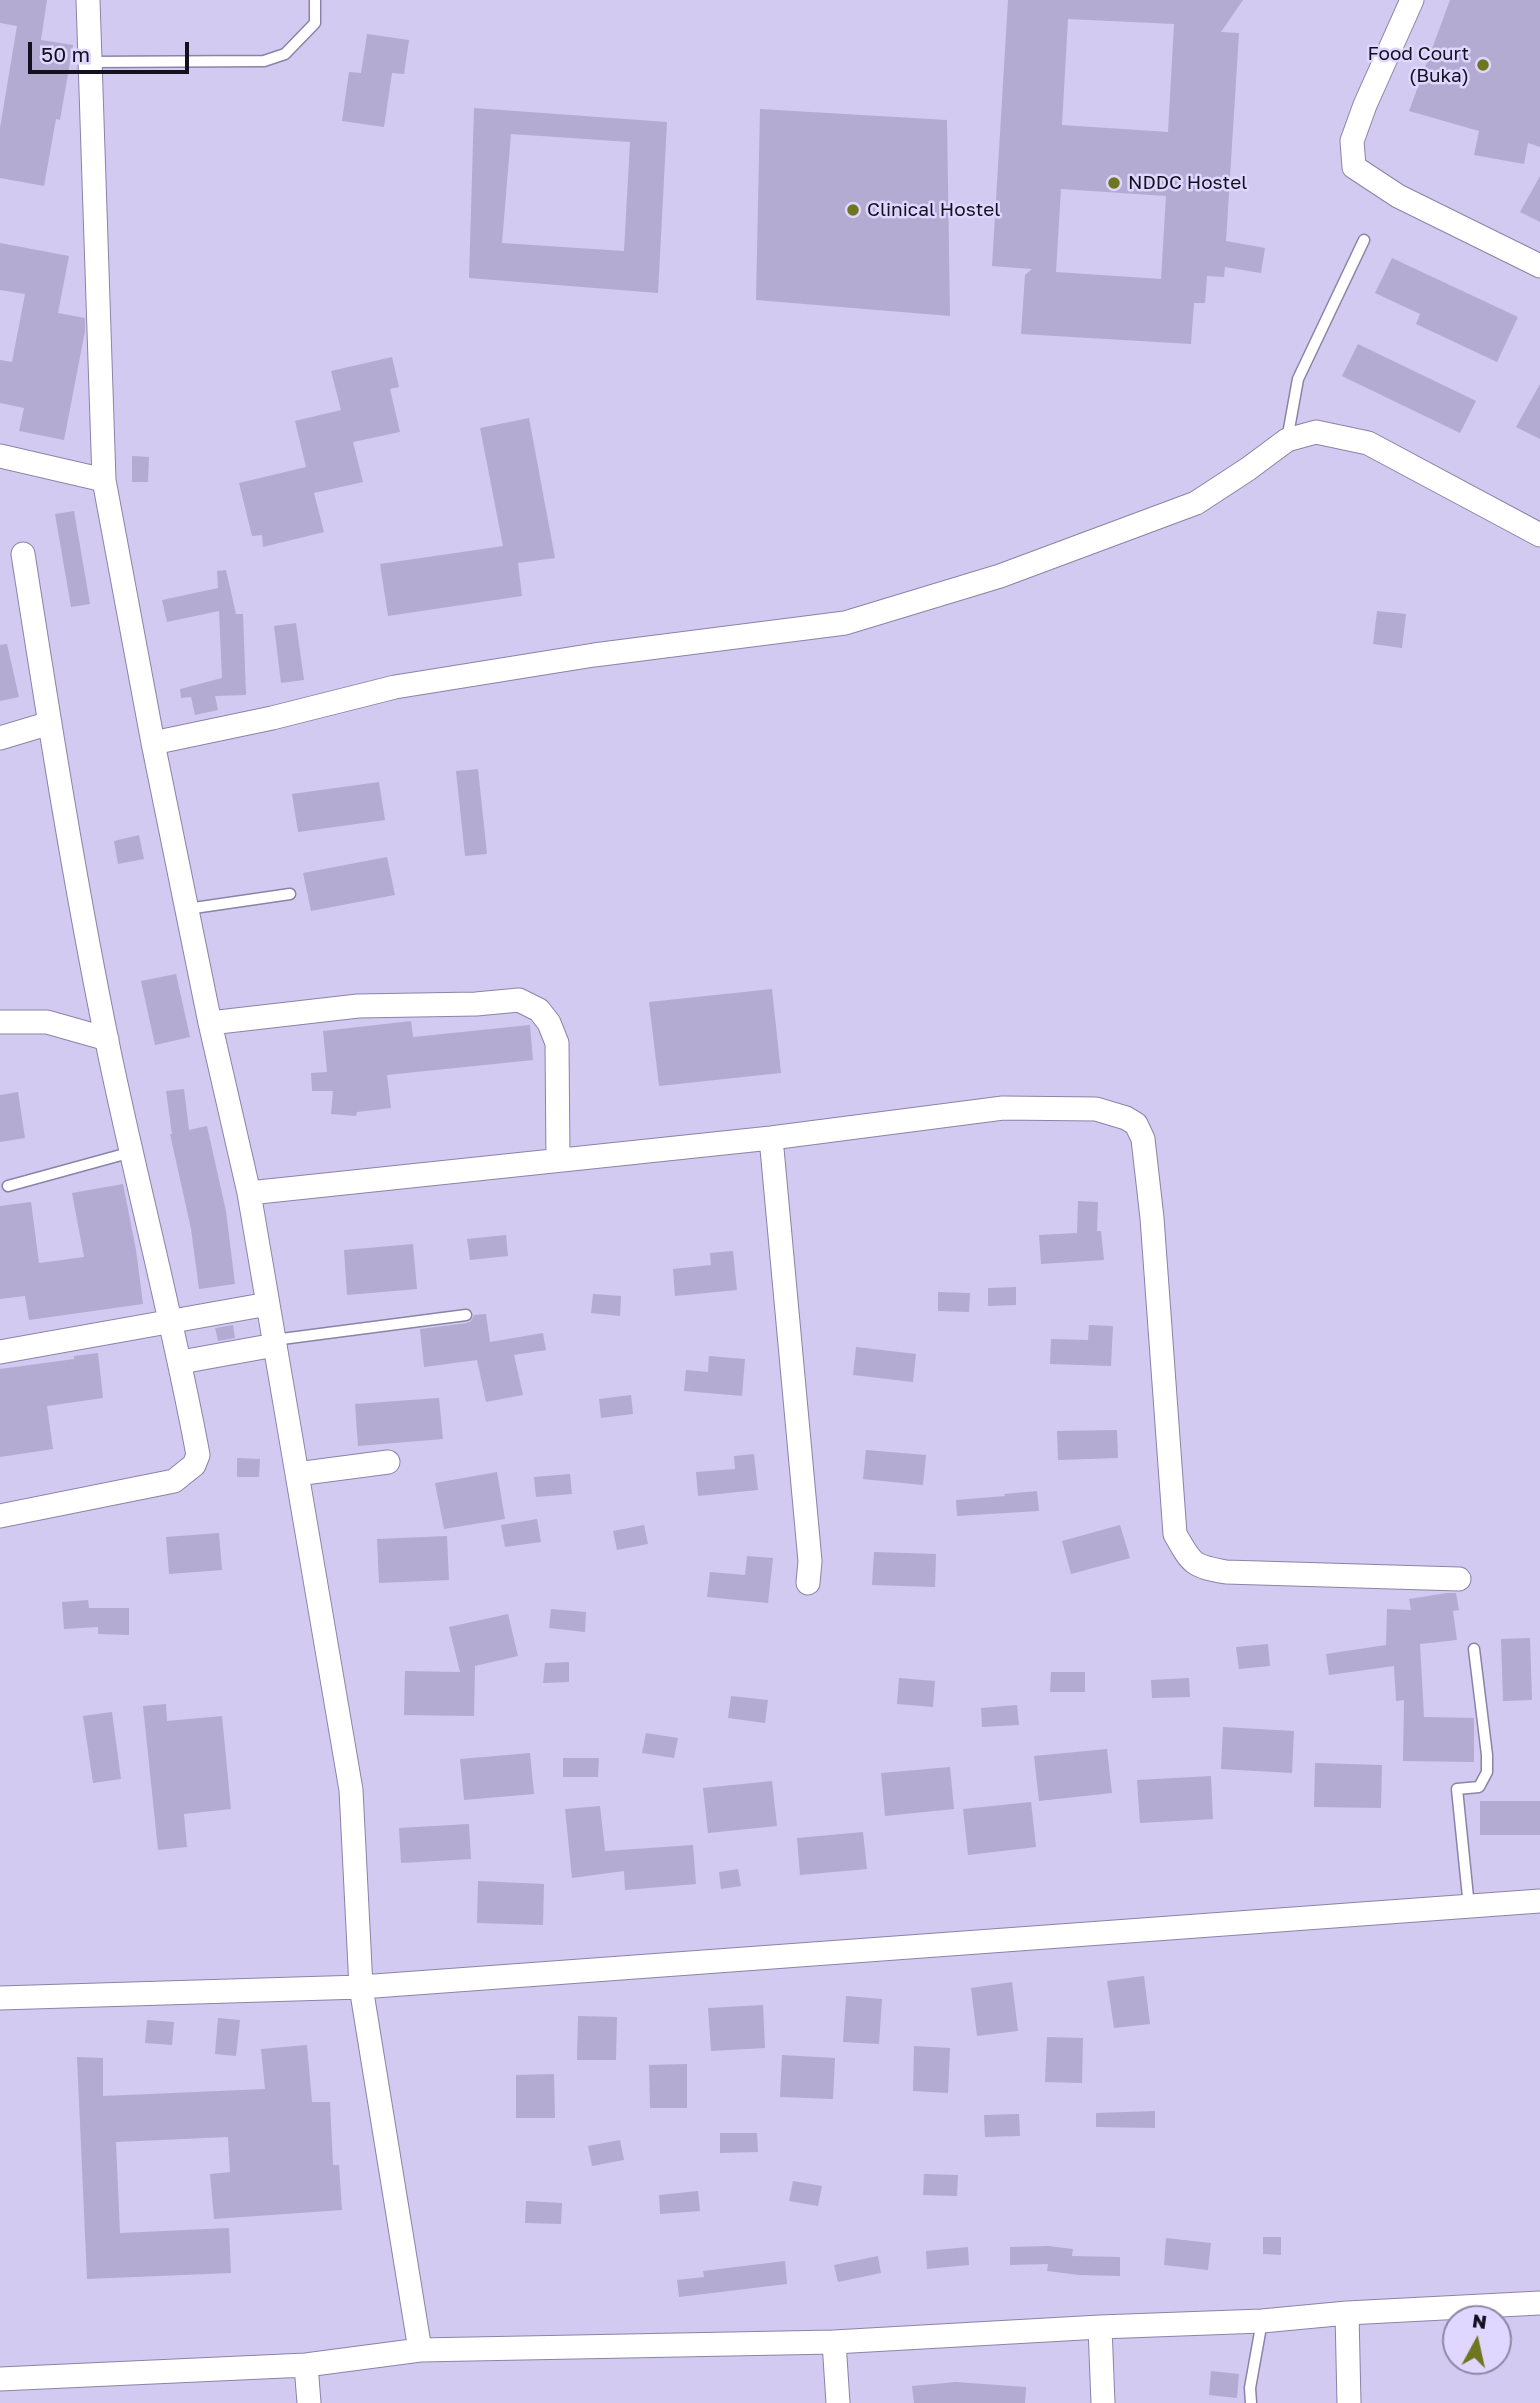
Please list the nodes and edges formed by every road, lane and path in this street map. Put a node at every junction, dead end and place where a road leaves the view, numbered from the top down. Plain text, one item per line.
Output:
1 (88, 0) edge
2 (315, 0) edge
3 (1412, 0) edge
4 (90, 62) junction
5 (1364, 240) dead end
6 (1540, 266) edge
7 (1287, 440) junction
8 (0, 456) edge
9 (104, 480) junction
10 (1540, 535) edge
11 (23, 554) dead end
12 (50, 723) junction
13 (0, 738) edge
14 (153, 743) junction
15 (290, 894) dead end
16 (187, 909) junction
17 (0, 1022) edge
18 (210, 1023) junction
19 (107, 1039) junction
20 (771, 1138) junction
21 (132, 1152) junction
22 (558, 1160) junction
23 (8, 1185) dead end
24 (248, 1193) junction
25 (268, 1304) junction
26 (466, 1315) dead end
27 (172, 1321) junction
28 (274, 1342) junction
29 (0, 1352) edge
30 (181, 1362) junction
31 (388, 1462) dead end
32 (297, 1475) junction
33 (0, 1516) edge
34 (1459, 1579) dead end
35 (808, 1583) dead end
36 (1474, 1649) dead end
37 (1540, 1901) edge
38 (1469, 1907) junction
39 (361, 1987) junction
40 (0, 1998) edge
41 (1540, 2303) edge
42 (1347, 2313) junction
43 (1262, 2321) junction
44 (1100, 2327) junction
45 (834, 2342) junction
46 (420, 2350) junction
47 (306, 2365) junction
48 (0, 2379) edge
49 (309, 2403) edge
50 (838, 2403) edge
51 (1103, 2403) edge
52 (1251, 2403) edge
53 (1349, 2403) edge

1 - 4 street
2 - 4 lane
3 - 6 street
4 - 9 street
5 - 7 lane
7 - 10 street
7 - 14 street
8 - 9 street
9 - 14 street
11 - 12 street
12 - 13 street
12 - 19 street
14 - 16 street
15 - 16 lane
16 - 18 street
17 - 19 street
18 - 22 street
18 - 24 street
19 - 21 street
20 - 22 street
20 - 34 street
20 - 35 street
21 - 23 lane
21 - 27 street
22 - 24 street
24 - 25 street
25 - 27 street
25 - 28 street
26 - 28 lane
27 - 29 street
27 - 30 street
28 - 30 street
28 - 32 street
30 - 33 street
31 - 32 street
32 - 39 street
36 - 38 lane
37 - 38 street
38 - 39 street
39 - 40 street
39 - 46 street
41 - 42 street
42 - 43 street
42 - 53 street
43 - 44 street
43 - 52 lane
44 - 45 street
44 - 51 street
45 - 46 street
45 - 50 street
46 - 47 street
47 - 48 street
47 - 49 street

